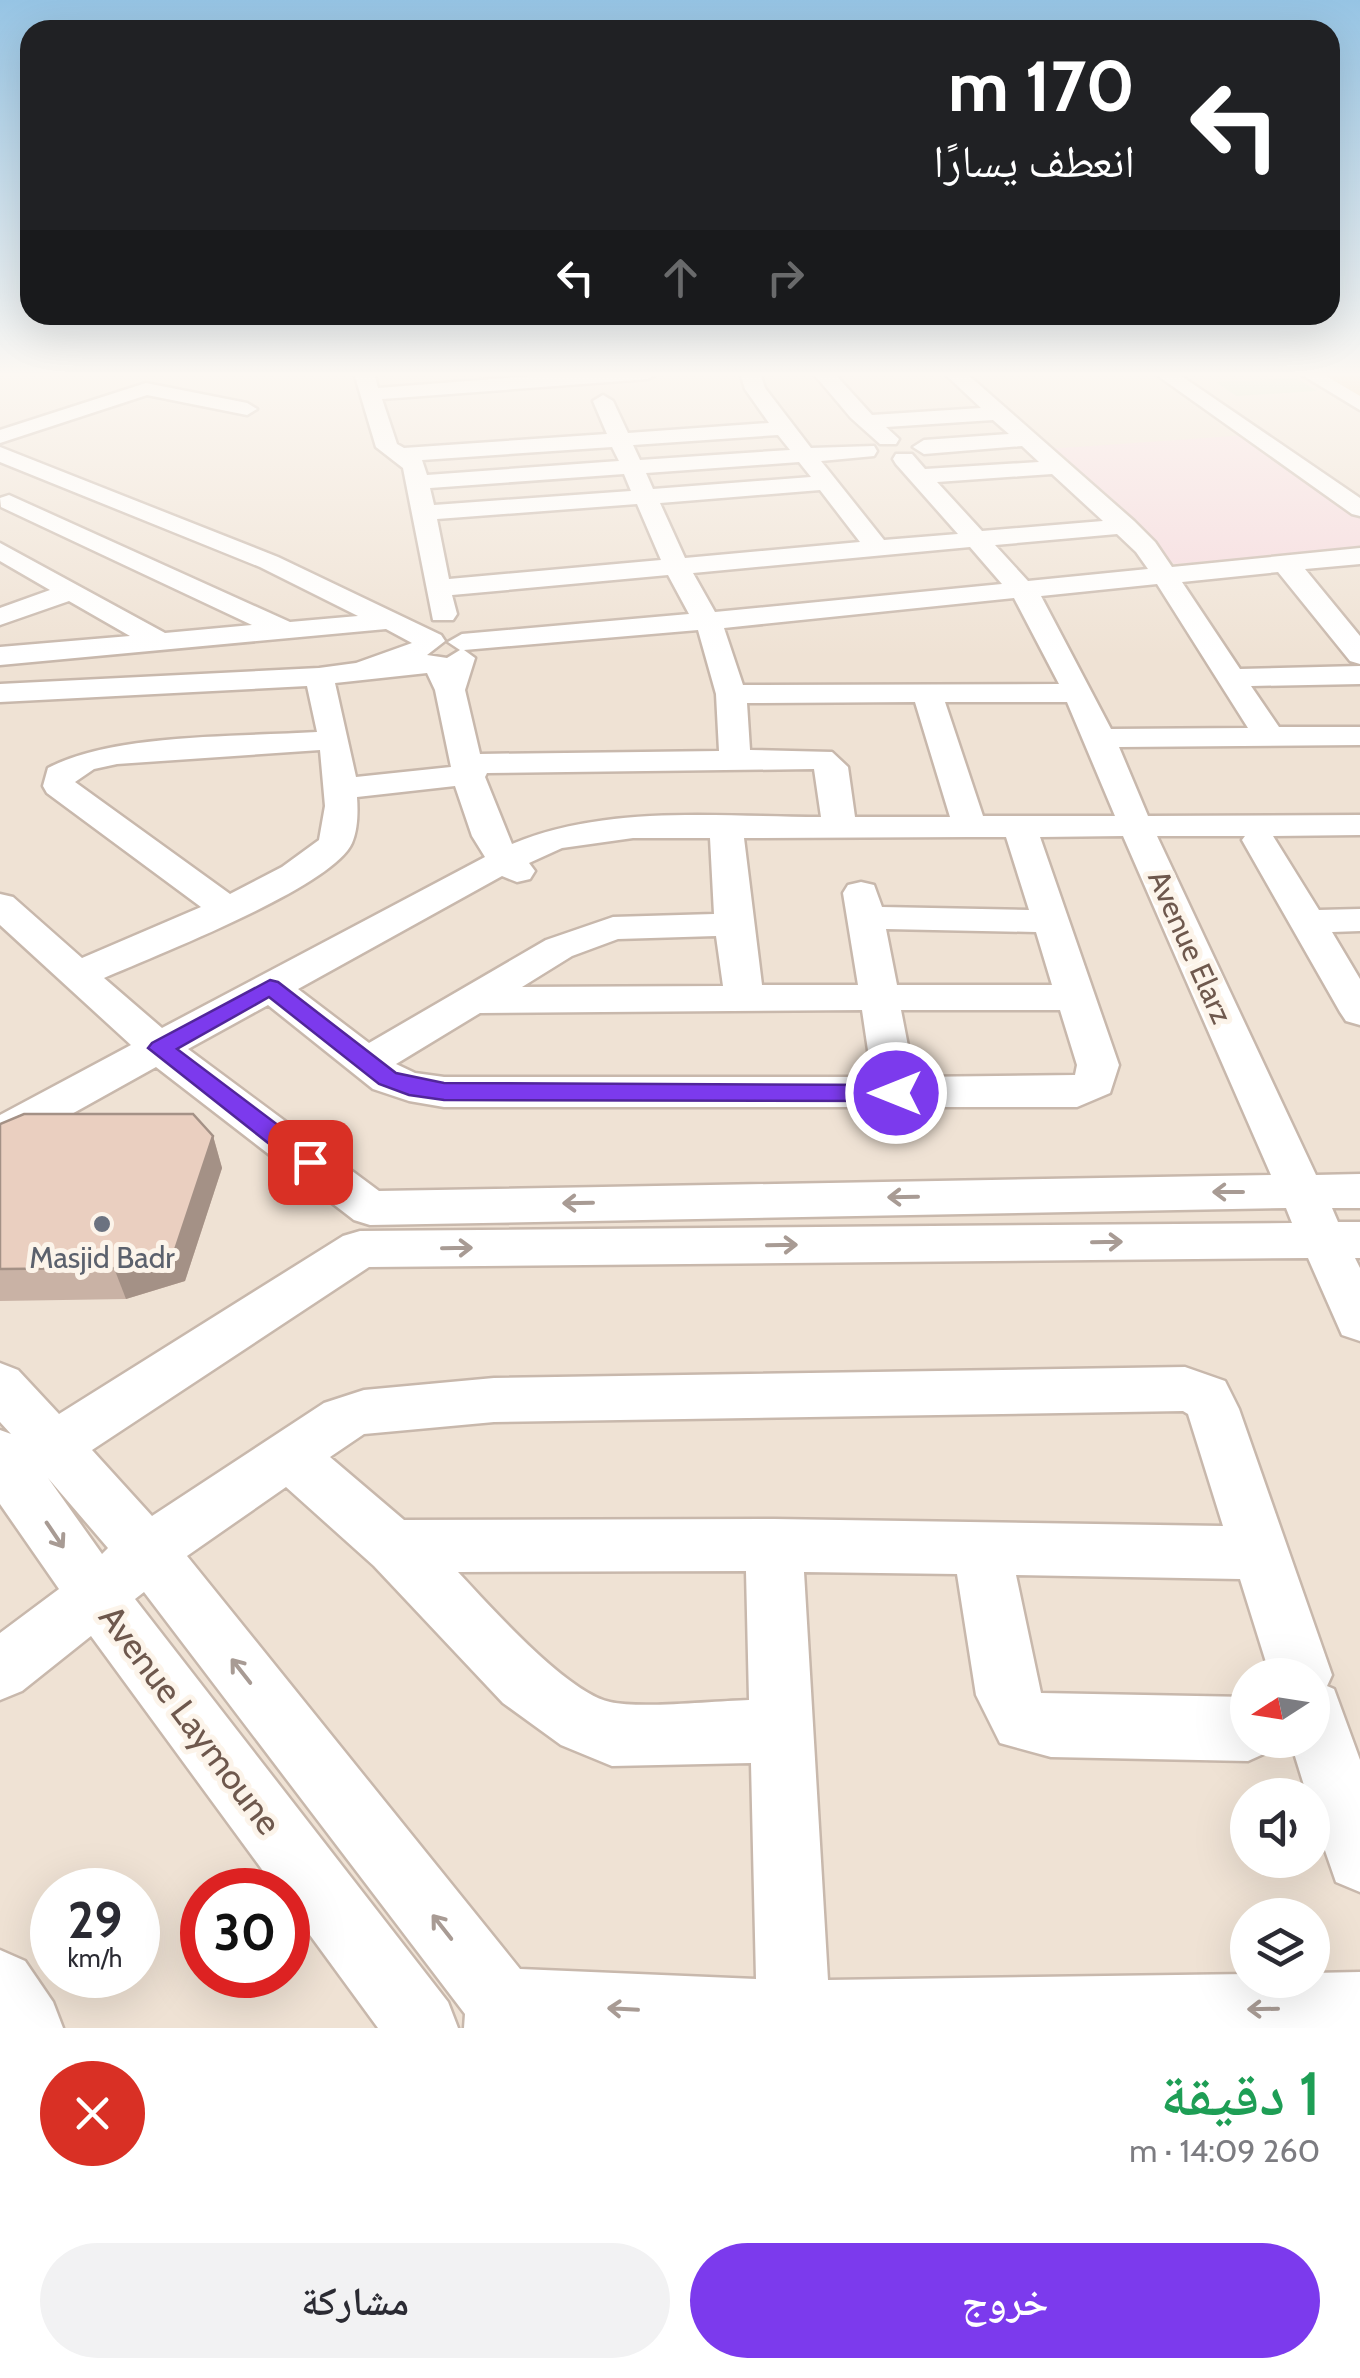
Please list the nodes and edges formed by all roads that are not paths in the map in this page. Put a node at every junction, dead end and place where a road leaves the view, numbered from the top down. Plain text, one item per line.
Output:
1 (1059, 467) edge
2 (26, 468) edge
3 (37, 468) edge
4 (415, 468) edge
5 (630, 468) junction
6 (635, 468) edge
7 (815, 468) edge
8 (921, 468) edge
9 (1300, 468) edge
10 (0, 475) edge
11 (74, 481) junction
12 (418, 482) junction
13 (828, 483) junction
14 (644, 497) junction
15 (5, 503) edge
16 (1360, 509) edge
17 (424, 513) junction
18 (169, 520) junction
19 (1125, 526) junction
20 (975, 539) junction
21 (98, 543) junction
22 (877, 548) junction
23 (0, 551) edge
24 (1360, 556) edge
25 (787, 557) junction
26 (269, 562) junction
27 (676, 566) junction
28 (12, 569) edge
29 (1360, 569) edge
30 (1291, 570) junction
31 (1171, 581) junction
32 (196, 589) junction
33 (71, 591) junction
34 (1022, 591) junction
35 (819, 610) junction
36 (0, 617) edge
37 (394, 621) junction
38 (711, 628) junction
39 (285, 630) junction
40 (251, 632) junction
41 (156, 639) junction
42 (445, 641) junction
43 (1360, 655) edge
44 (0, 656) edge
45 (0, 666) edge
46 (1360, 675) edge
47 (320, 677) junction
48 (1234, 678) junction
49 (247, 680) junction
50 (35, 690) junction
51 (927, 692) junction
52 (0, 693) edge
53 (1076, 693) junction
54 (731, 694) junction
55 (1270, 736) junction
56 (1360, 736) edge
57 (1100, 738) junction
58 (334, 740) junction
59 (735, 758) junction
60 (470, 769) junction
61 (340, 789) junction
62 (839, 826) junction
63 (1360, 826) edge
64 (970, 827) junction
65 (1140, 835) junction
66 (726, 836) junction
67 (1022, 836) junction
68 (1259, 840) junction
69 (1360, 840) edge
70 (510, 866) junction
71 (0, 906) edge
72 (226, 908) junction
73 (1050, 920) junction
74 (1360, 920) edge
75 (1308, 922) junction
76 (734, 924) junction
77 (77, 976) junction
78 (277, 991) junction
79 (879, 996) junction
80 (1076, 997) junction
81 (744, 998) junction
82 (474, 1000) junction
83 (1360, 1012) edge
84 (160, 1048) junction
85 (368, 1062) junction
86 (896, 1093) junction
87 (0, 1134) edge
88 (1301, 1192) junction
89 (1360, 1192) edge
90 (365, 1228) junction
91 (1341, 1240) edge
92 (1360, 1321) edge
93 (0, 1385) edge
94 (290, 1457) junction
95 (16, 1463) edge
96 (393, 1546) junction
97 (774, 1546) junction
98 (982, 1549) junction
99 (147, 1551) junction
100 (1261, 1553) junction
101 (97, 1596) junction
102 (1294, 1658) edge
103 (0, 1670) edge
104 (1230, 1729) edge
105 (782, 1731) junction
106 (1326, 1758) edge
107 (1360, 1858) edge
108 (0, 1986) edge
109 (1360, 2008) edge
110 (501, 2016) edge
111 (794, 2023) edge
112 (27, 2028) edge
113 (422, 2028) edge

1 - 19 street
2 - 10 street
3 - 11 street
4 - 12 street
5 - 6 street
5 - 12 street
5 - 14 street
7 - 13 street
8 - 20 street, Avenue Elarz
9 - 16 street
11 - 15 street
11 - 18 street
12 - 17 street
13 - 14 street
13 - 22 street
14 - 17 street
14 - 27 street
15 - 21 street
17 - 42 street
18 - 21 street
18 - 26 street
19 - 20 street
19 - 31 street
20 - 22 street
20 - 34 street, Avenue Elarz
21 - 28 street
21 - 32 street
22 - 25 street
23 - 28 street
24 - 30 street
25 - 27 street
25 - 35 street
26 - 32 street
26 - 37 street
27 - 38 street
27 - 42 street
28 - 33 street
29 - 30 street
30 - 31 street
30 - 43 street
31 - 34 street
31 - 48 street
32 - 39 street
33 - 36 street
33 - 41 street
34 - 35 street
34 - 38 street
34 - 53 street, Avenue Elarz
35 - 38 street
37 - 39 street
37 - 42 street
37 - 42 street
38 - 42 street
38 - 54 street
39 - 40 street
40 - 41 street
40 - 49 street
41 - 44 street
42 - 47 street
42 - 60 street
45 - 50 street
46 - 48 street
47 - 49 street
47 - 58 street
48 - 55 street
49 - 50 street
50 - 52 street
51 - 53 street
51 - 54 street
51 - 64 street
53 - 57 street, Avenue Elarz
54 - 59 street
55 - 56 street
55 - 57 street
57 - 65 street, Avenue Elarz
58 - 61 street
58 - 72 street
59 - 60 street
59 - 62 street
60 - 61 street
60 - 70 street
61 - 72 street
62 - 64 street
62 - 66 street
63 - 65 street
64 - 67 street
65 - 67 street
65 - 68 street
65 - 88 street, Avenue Elarz
66 - 67 street
66 - 70 street
66 - 76 street
67 - 73 street
68 - 69 street
68 - 75 street
70 - 78 street
71 - 77 street
72 - 77 street
73 - 79 street
73 - 80 street
74 - 75 street
75 - 83 street
76 - 81 street
76 - 82 street
77 - 84 street
78 - 84 street
78 - 85 street
79 - 80 street
79 - 81 street
79 - 86 street
80 - 86 street
81 - 82 street
82 - 85 street
84 - 87 street
84 - 90 street
85 - 86 street
88 - 89 street
88 -> 90 street
88 - 91 street, Avenue Elarz
90 -> 91 street
90 - 95 street
91 - 92 street, Avenue Elarz
93 - 95 street
94 - 96 street
94 - 99 street
94 - 100 street
95 - 99 street
95 -> 101 street, Avenue Laymoune
96 - 97 street
96 - 105 street
97 - 98 street
97 - 105 street
98 - 100 street
98 - 104 street
99 - 101 street
110 -> 99 street
100 - 102 street
101 - 103 street
101 - 113 street, Avenue Laymoune
105 - 111 street
106 - 107 street
108 - 112 street
109 -> 111 street
111 -> 110 street

